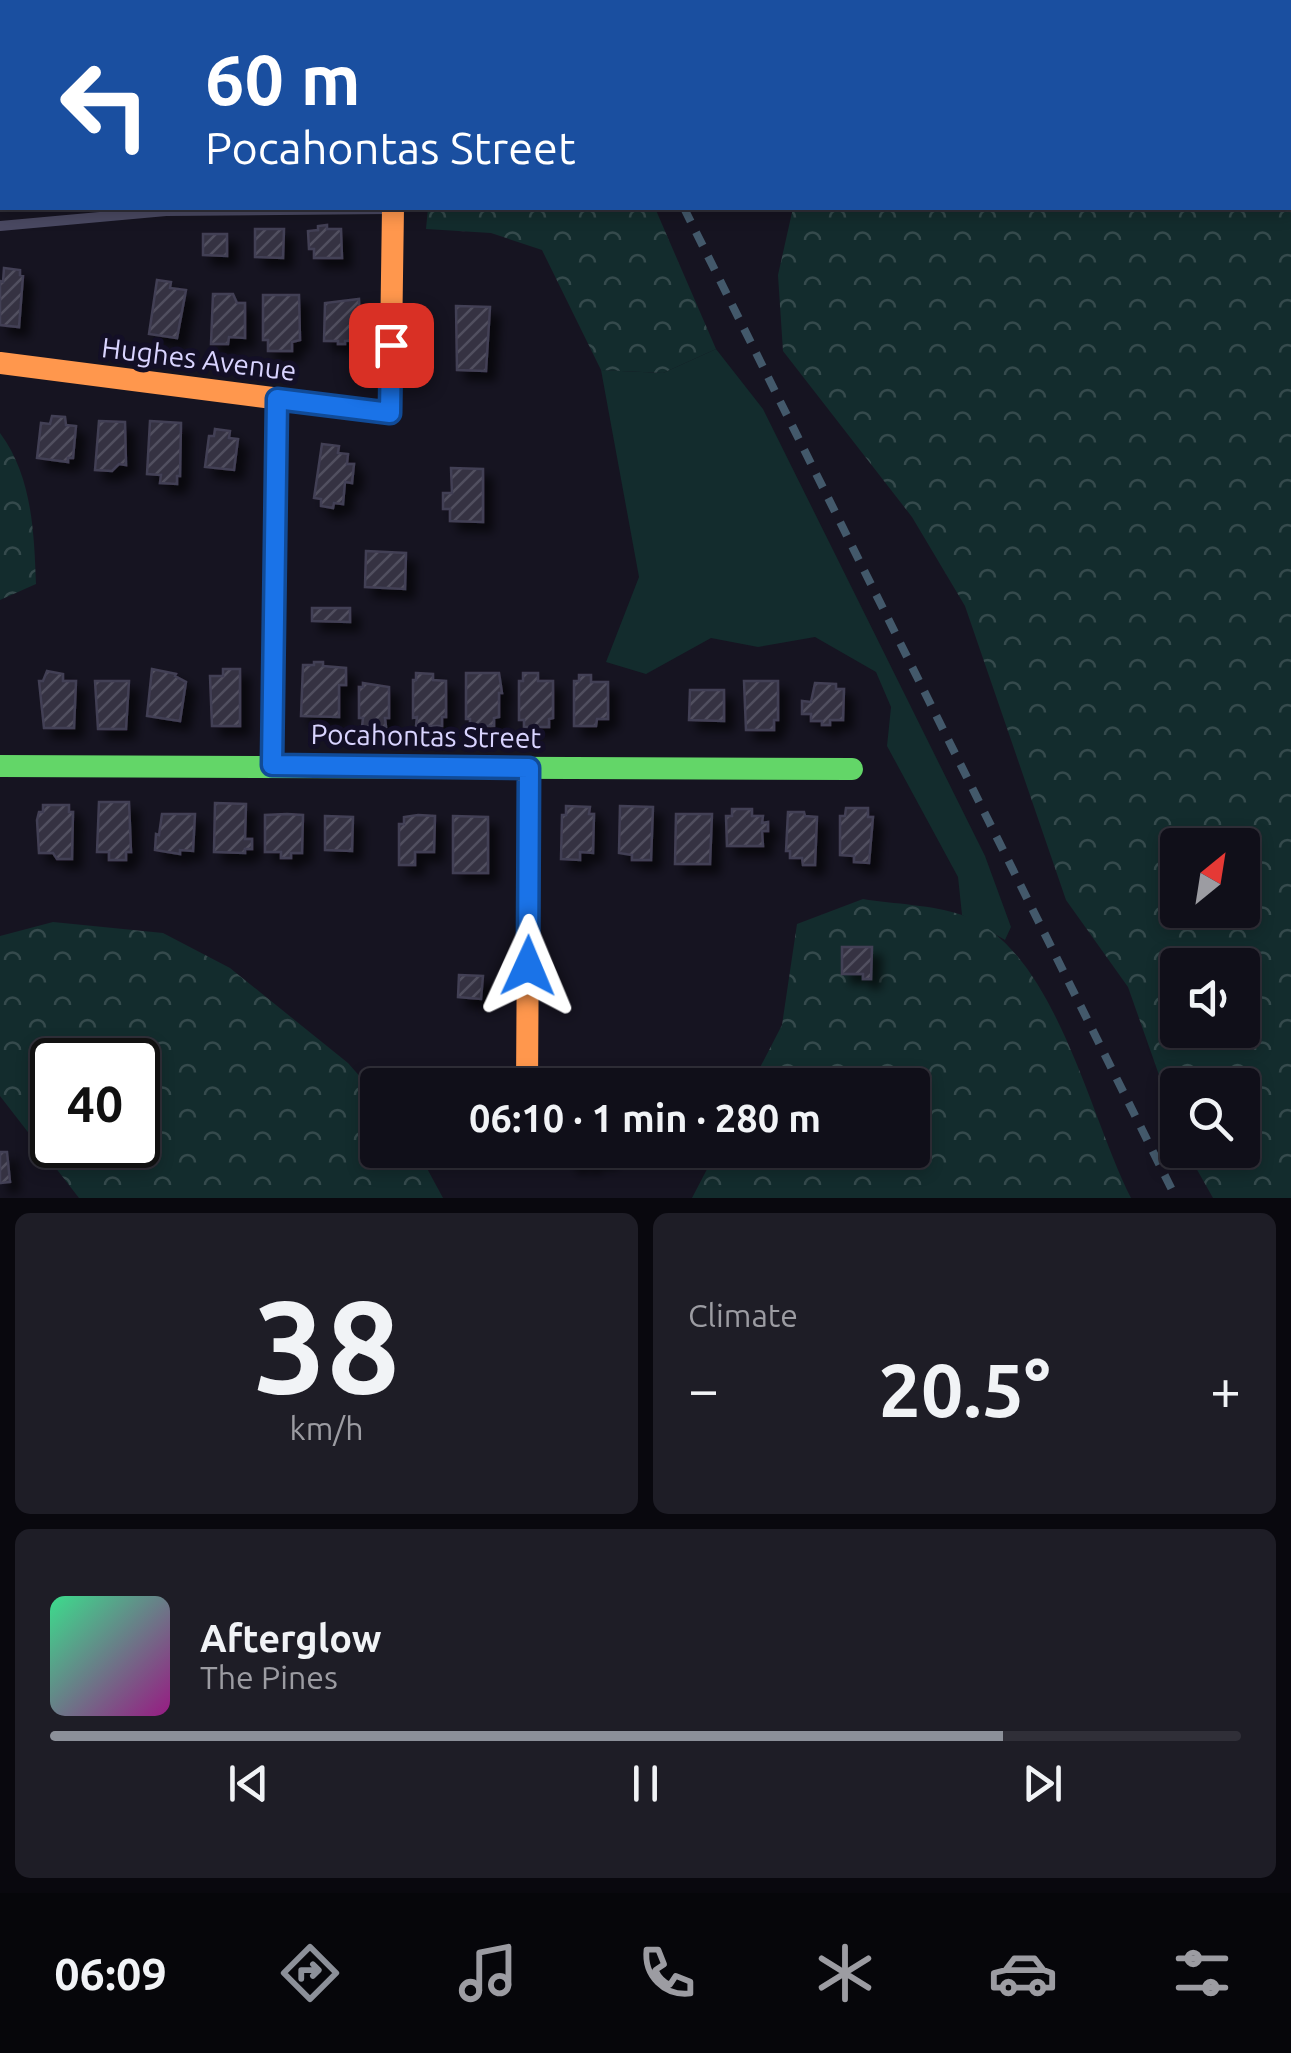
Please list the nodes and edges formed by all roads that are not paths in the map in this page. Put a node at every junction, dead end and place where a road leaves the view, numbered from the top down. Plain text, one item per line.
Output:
1 (242, 210) edge
2 (393, 210) edge
3 (0, 226) edge
4 (0, 363) edge
5 (277, 399) junction
6 (272, 765) junction
7 (0, 766) edge
8 (529, 768) junction
9 (852, 769) dead end
10 (528, 1068) edge

1 - 3 lane
2 - 5 street, Hughes Avenue
4 - 5 street, Hughes Avenue
5 - 6 street
6 - 7 street, Pocahontas Street
6 - 8 street, Pocahontas Street
8 - 9 street, Pocahontas Street
8 - 10 street

